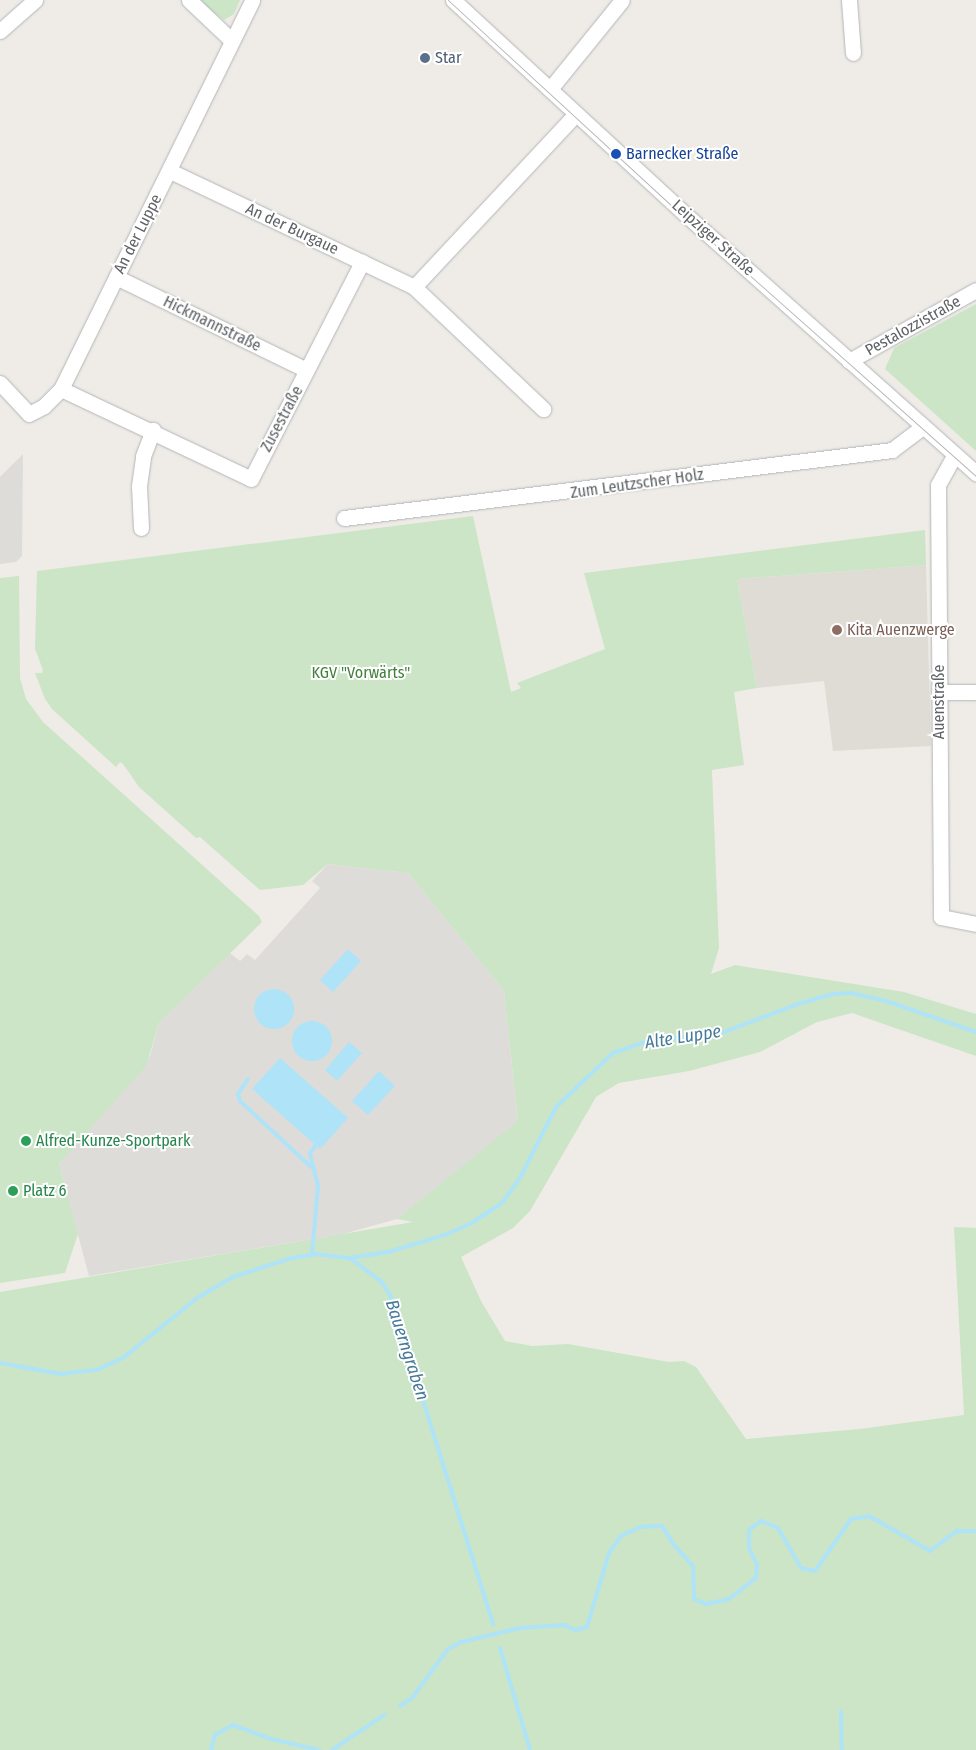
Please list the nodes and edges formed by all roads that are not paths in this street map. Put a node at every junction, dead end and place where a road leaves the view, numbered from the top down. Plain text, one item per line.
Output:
1 (35, 0) edge
2 (188, 0) edge
3 (252, 0) edge
4 (453, 0) edge
5 (622, 0) edge
6 (849, 0) edge
7 (0, 31) edge
8 (232, 41) junction
9 (854, 53) dead end
10 (550, 89) junction
11 (576, 114) junction
12 (170, 171) junction
13 (362, 262) junction
14 (116, 278) junction
15 (414, 287) junction
16 (976, 290) edge
17 (849, 361) junction
18 (307, 370) junction
19 (0, 383) edge
20 (61, 389) junction
21 (544, 409) dead end
22 (923, 427) junction
23 (153, 430) junction
24 (954, 456) junction
25 (976, 473) edge
26 (344, 518) dead end
27 (141, 528) dead end
28 (939, 692) junction
29 (976, 692) edge
30 (976, 924) edge

1 - 7 street
2 - 8 street
3 - 8 street, An der Luppe
4 - 10 street, Leipziger Straße
5 - 10 street
6 - 9 street
8 - 12 street, An der Luppe
10 - 11 street, Leipziger Straße
11 - 15 street
11 - 17 street, Leipziger Straße
12 - 13 street, An der Burgaue
12 - 14 street, An der Luppe
13 - 15 street, An der Burgaue
13 - 18 street, Zusestraße
14 - 18 street, Hickmannstraße
14 - 20 street, An der Luppe
15 - 21 street, An der Burgaue
16 - 17 street, Pestalozzistraße
17 - 22 street, Leipziger Straße
18 - 23 street, Zusestraße
19 - 20 street, An der Luppe
20 - 23 street, Zusestraße
22 - 24 street, Leipziger Straße
22 - 26 street, Zum Leutzscher Holz
23 - 27 street
24 - 25 street, Leipziger Straße
24 - 28 street, Auenstraße
28 - 29 street
28 - 30 street, Auenstraße

